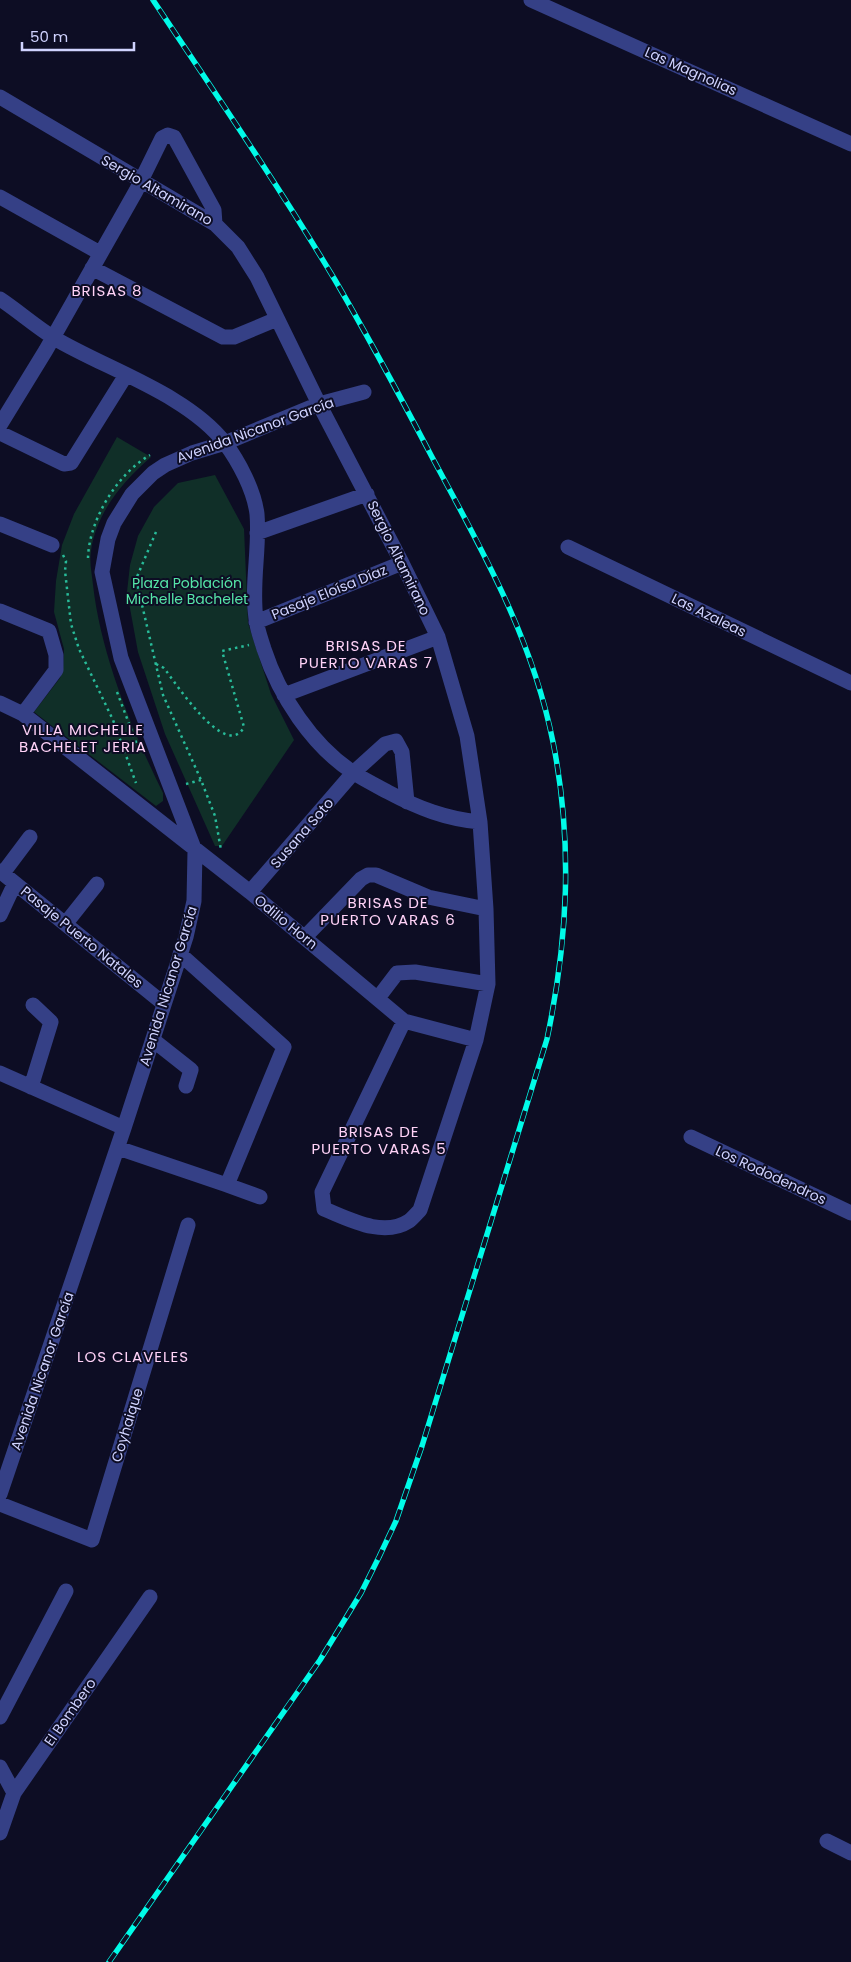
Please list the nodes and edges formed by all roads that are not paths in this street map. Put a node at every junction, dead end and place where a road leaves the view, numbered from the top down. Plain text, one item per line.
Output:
1 (531, 0) edge
2 (0, 97) edge
3 (851, 144) edge
4 (141, 182) junction
5 (0, 197) edge
6 (215, 224) junction
7 (100, 253) junction
8 (92, 268) junction
9 (0, 299) edge
10 (277, 319) junction
11 (53, 337) junction
12 (126, 375) junction
13 (364, 392) dead end
14 (319, 404) junction
15 (2, 417) edge
16 (0, 433) edge
17 (225, 443) junction
18 (367, 494) junction
19 (0, 524) edge
20 (257, 533) junction
21 (52, 545) road end
22 (568, 547) dead end
23 (402, 562) junction
24 (0, 611) edge
25 (256, 622) junction
26 (438, 637) junction
27 (851, 683) edge
28 (284, 695) junction
29 (0, 703) edge
30 (23, 714) junction
31 (353, 773) junction
32 (175, 799) junction
33 (407, 802) junction
34 (155, 819) junction
35 (480, 822) junction
36 (30, 837) dead end
37 (195, 851) junction
38 (1, 872) edge
39 (16, 884) junction
40 (97, 884) dead end
41 (250, 892) junction
42 (486, 909) junction
43 (0, 915) edge
44 (66, 923) junction
45 (305, 937) junction
46 (180, 954) junction
47 (488, 984) junction
48 (378, 998) junction
49 (164, 1004) junction
50 (33, 1005) dead end
51 (404, 1021) junction
52 (152, 1040) junction
53 (476, 1040) junction
54 (0, 1074) edge
55 (186, 1086) dead end
56 (31, 1087) junction
57 (124, 1128) junction
58 (691, 1137) dead end
59 (118, 1148) junction
60 (228, 1184) junction
61 (260, 1197) dead end
62 (851, 1213) edge
63 (188, 1225) dead end
64 (0, 1494) edge
65 (0, 1504) edge
66 (66, 1592) dead end
67 (150, 1597) dead end
68 (0, 1717) edge
69 (0, 1767) edge
70 (14, 1793) junction
71 (0, 1833) edge
72 (827, 1841) dead end
73 (851, 1853) edge

1 - 3 street, Las Magnolias
2 - 4 street, Sergio Altamirano
4 - 6 street, Sergio Altamirano
4 - 6 street
4 - 7 street
5 - 7 street
6 - 10 street, Sergio Altamirano
7 - 8 street
8 - 10 street
8 - 11 street
9 - 11 street
10 - 14 street, Sergio Altamirano
11 - 12 street
11 - 15 street
12 - 16 street
12 - 17 street
13 - 14 street, Avenida Nicanor García
14 - 17 street, Avenida Nicanor García
14 - 18 street, Sergio Altamirano
17 - 20 street
17 - 32 street, Avenida Nicanor García
18 - 20 street
18 - 23 street, Sergio Altamirano
19 - 21 street
20 - 25 street
22 - 27 street, Las Azaleas
23 - 25 street, Pasaje Eloísa Díaz
23 - 26 street, Sergio Altamirano
24 - 30 street
25 - 28 street
26 - 28 street
26 - 35 street, Sergio Altamirano
28 - 31 street
29 - 30 street, Odilio Horn
30 - 34 street, Odilio Horn
31 - 33 street
31 - 33 street, Susana Soto
31 - 41 street, Susana Soto
32 - 34 street
32 - 37 street, Avenida Nicanor García
33 - 35 street
34 - 37 street, Odilio Horn
35 - 42 street, Sergio Altamirano
36 - 38 street
37 - 41 street, Odilio Horn
37 - 46 street, Avenida Nicanor García
38 - 39 street, Pasaje Puerto Natales
39 - 43 street
39 - 44 street, Pasaje Puerto Natales
40 - 44 street
41 - 45 street, Odilio Horn
42 - 45 street
42 - 47 street, Sergio Altamirano
44 - 49 street, Pasaje Puerto Natales
45 - 48 street, Odilio Horn
46 - 49 street, Avenida Nicanor García
46 - 60 street
47 - 48 street
47 - 53 street, Sergio Altamirano
48 - 51 street, Odilio Horn
49 - 52 street, Avenida Nicanor García
50 - 56 street
51 - 53 street
51 - 53 street, Sergio Altamirano
52 - 55 street
52 - 57 street, Avenida Nicanor García
54 - 56 street
56 - 57 street
57 - 59 street, Avenida Nicanor García
58 - 62 street, Los Rododendros
59 - 60 street
59 - 64 street, Avenida Nicanor García
60 - 61 street
63 - 65 street, Coyhaique
66 - 68 street
67 - 70 street, El Bombero
69 - 70 street
70 - 71 street, El Bombero
72 - 73 street

